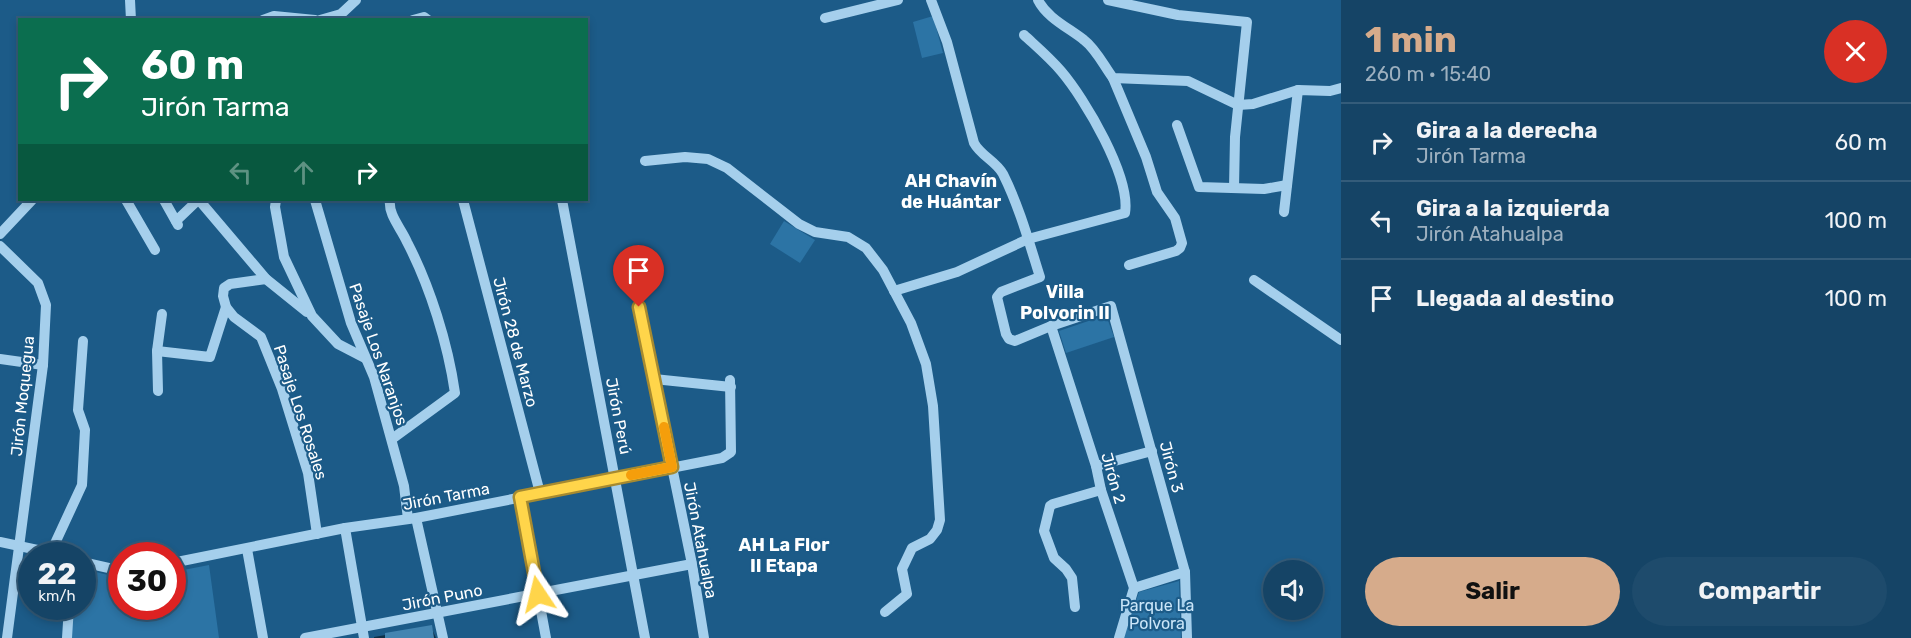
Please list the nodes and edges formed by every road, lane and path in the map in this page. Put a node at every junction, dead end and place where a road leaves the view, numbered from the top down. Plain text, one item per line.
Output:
1 (130, 0) edge
2 (356, 0) edge
3 (931, 0) edge
4 (1038, 0) edge
5 (1108, 0) edge
6 (1169, 0) edge
7 (892, 1) edge
8 (1167, 13) junction
9 (131, 18) edge
10 (325, 18) edge
11 (825, 18) dead end
12 (1024, 35) dead end
13 (1113, 78) junction
14 (1341, 88) edge
15 (1298, 90) junction
16 (1238, 105) junction
17 (1177, 125) dead end
18 (645, 161) dead end
19 (1287, 185) junction
20 (1234, 188) junction
21 (31, 201) edge
22 (127, 201) edge
23 (165, 201) edge
24 (197, 201) edge
25 (199, 201) edge
26 (276, 201) edge
27 (315, 201) edge
28 (390, 201) edge
29 (463, 201) edge
30 (562, 201) edge
31 (1284, 212) dead end
32 (0, 234) edge
33 (1028, 239) junction
34 (0, 246) edge
35 (155, 250) dead end
36 (1129, 265) dead end
37 (266, 279) junction
38 (1254, 280) dead end
39 (894, 291) junction
40 (226, 307) junction
41 (639, 307) dead end
42 (162, 314) dead end
43 (312, 316) junction
44 (1051, 326) junction
45 (1341, 340) edge
46 (83, 341) dead end
47 (157, 351) junction
48 (365, 358) junction
49 (0, 359) edge
50 (43, 365) junction
51 (654, 379) junction
52 (158, 391) dead end
53 (392, 440) junction
54 (1152, 451) junction
55 (1096, 466) junction
56 (672, 467) junction
57 (615, 478) junction
58 (1101, 490) junction
59 (540, 493) junction
60 (520, 497) junction
61 (412, 518) junction
62 (345, 528) junction
63 (317, 534) junction
64 (0, 542) edge
65 (19, 542) edge
66 (61, 542) edge
67 (18, 545) edge
68 (247, 549) junction
69 (18, 553) edge
70 (186, 560) edge
71 (692, 564) junction
72 (1185, 572) junction
73 (633, 576) junction
74 (1134, 588) junction
75 (538, 594) junction
76 (1075, 607) dead end
77 (885, 612) dead end
78 (436, 614) junction
79 (68, 620) edge
80 (363, 632) edge
81 (7, 638) edge
82 (67, 638) edge
83 (263, 638) edge
84 (305, 638) edge
85 (443, 638) edge
86 (546, 638) edge
87 (645, 638) edge
88 (704, 638) edge
89 (1119, 638) edge
90 (1187, 638) edge

1 - 9 street
2 - 10 street
3 - 33 street
4 - 13 street
5 - 8 street
6 - 8 street
7 - 11 street
8 - 16 street
12 - 33 street
13 - 16 street
13 - 36 street
14 - 15 street
15 - 16 street
15 - 19 street
16 - 20 street
17 - 20 street
18 - 39 street
19 - 20 street
19 - 31 street
21 - 32 street
22 - 35 street
23 - 24 street
25 - 37 street
26 - 43 street
27 - 48 street, Pasaje Los Naranjos
28 - 53 street
29 - 59 street, Jirón 28 de Marzo
30 - 57 street, Jirón Perú
33 - 39 street
33 - 44 street
34 - 50 street, Jirón Moquegua
37 - 40 street
37 - 43 street
38 - 45 street
39 - 77 street
40 - 47 street
40 - 63 street, Pasaje Los Rosales
41 - 51 street, Jirón Atahualpa
42 - 47 street
43 - 48 street
44 - 54 street, Jirón 3
44 - 55 street, Jirón 2
46 - 66 street
47 - 52 street
48 - 53 street, Pasaje Los Naranjos
49 - 50 street
50 - 65 street, Jirón Moquegua
51 - 56 street, Jirón Atahualpa
51 - 56 street, Jirón Tarma
53 - 61 street, Pasaje Los Naranjos
54 - 55 street
54 - 72 street, Jirón 3
55 - 58 street, Jirón 2
56 - 57 street, Jirón Tarma
56 - 71 street, Jirón Atahualpa
57 - 59 street, Jirón Tarma
57 - 73 street, Jirón Perú
58 - 74 street, Jirón 2
58 - 76 street
59 - 60 street, Jirón Tarma
60 - 61 street, Jirón Tarma
60 - 75 street
61 - 62 street, Jirón Tarma
61 - 78 street, Pasaje Los Naranjos
62 - 63 street, Jirón Tarma
62 - 80 street
63 - 68 street, Jirón Tarma
64 - 67 street
68 - 70 street, Jirón Tarma
68 - 83 street
69 - 81 street, Jirón Moquegua
71 - 73 street, Jirón Puno
71 - 88 street, Jirón Atahualpa
72 - 74 street
72 - 90 street, Jirón 3
73 - 75 street, Jirón Puno
73 - 87 street, Jirón Perú
74 - 89 street
75 - 78 street, Jirón Puno
75 - 86 street
78 - 80 street, Jirón Puno
78 - 85 street, Pasaje Los Naranjos
79 - 82 street
80 - 84 street, Jirón Puno

